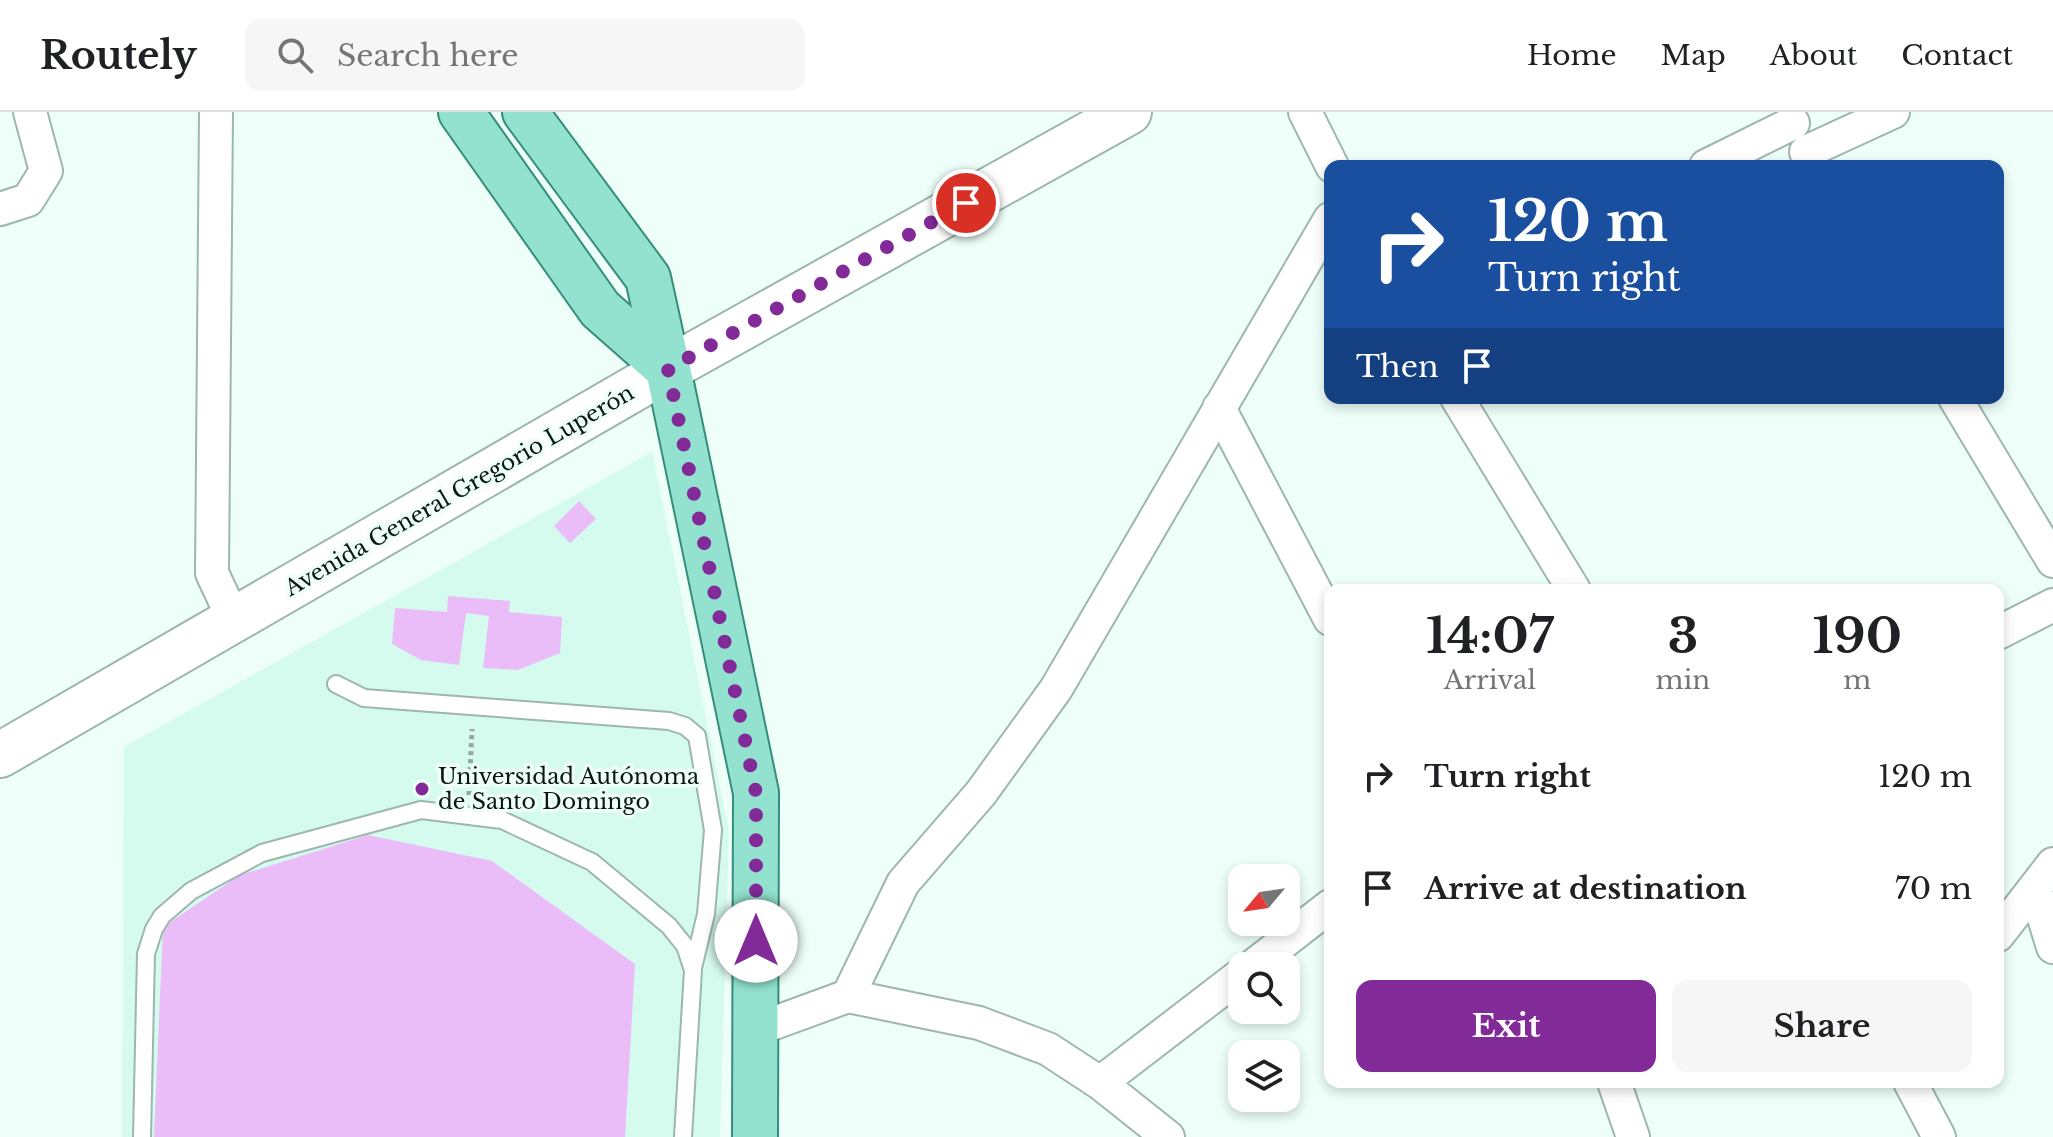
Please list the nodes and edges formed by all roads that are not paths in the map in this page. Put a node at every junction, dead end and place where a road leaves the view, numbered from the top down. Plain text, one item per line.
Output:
1 (30, 112) edge
2 (216, 112) edge
3 (461, 112) edge
4 (525, 112) edge
5 (1129, 112) edge
6 (1305, 112) edge
7 (1893, 112) edge
8 (1791, 117) edge
9 (1811, 159) edge
10 (1329, 160) edge
11 (1716, 160) edge
12 (0, 209) edge
13 (1324, 229) edge
14 (668, 369) junction
15 (1461, 404) edge
16 (1959, 404) edge
17 (1219, 408) junction
18 (2053, 561) edge
19 (1570, 584) edge
20 (2053, 605) edge
21 (1324, 608) edge
22 (234, 620) junction
23 (2004, 630) edge
24 (336, 684) dead end
25 (0, 755) edge
26 (2044, 877) edge
27 (1324, 911) edge
28 (2004, 927) edge
29 (2053, 947) edge
30 (1271, 952) edge
31 (693, 970) junction
32 (1228, 985) edge
33 (848, 996) junction
34 (755, 1030) junction
35 (1100, 1083) junction
36 (1616, 1088) edge
37 (1913, 1088) edge
38 (142, 1137) edge
39 (683, 1137) edge
40 (755, 1137) edge
41 (1168, 1137) edge
42 (1633, 1137) edge
43 (1939, 1137) edge

1 - 12 street
2 - 22 street
3 - 14 main road
4 - 14 main road
5 - 14 main road, Avenida General Gregorio Luperón
6 - 10 street
7 - 9 street
8 - 9 street
8 - 11 street
13 - 17 street
14 - 22 main road, Avenida General Gregorio Luperón
14 - 34 main road
15 - 19 street
16 - 18 street
17 - 21 street
17 - 33 street
20 - 23 street
22 - 25 main road, Avenida General Gregorio Luperón
24 - 31 lane
26 - 28 street
26 - 29 street
27 - 30 street
31 - 38 lane
31 - 39 lane
32 - 35 street
33 - 34 street
33 - 35 street
34 - 40 main road
35 - 41 street
36 - 42 street
37 - 43 street

